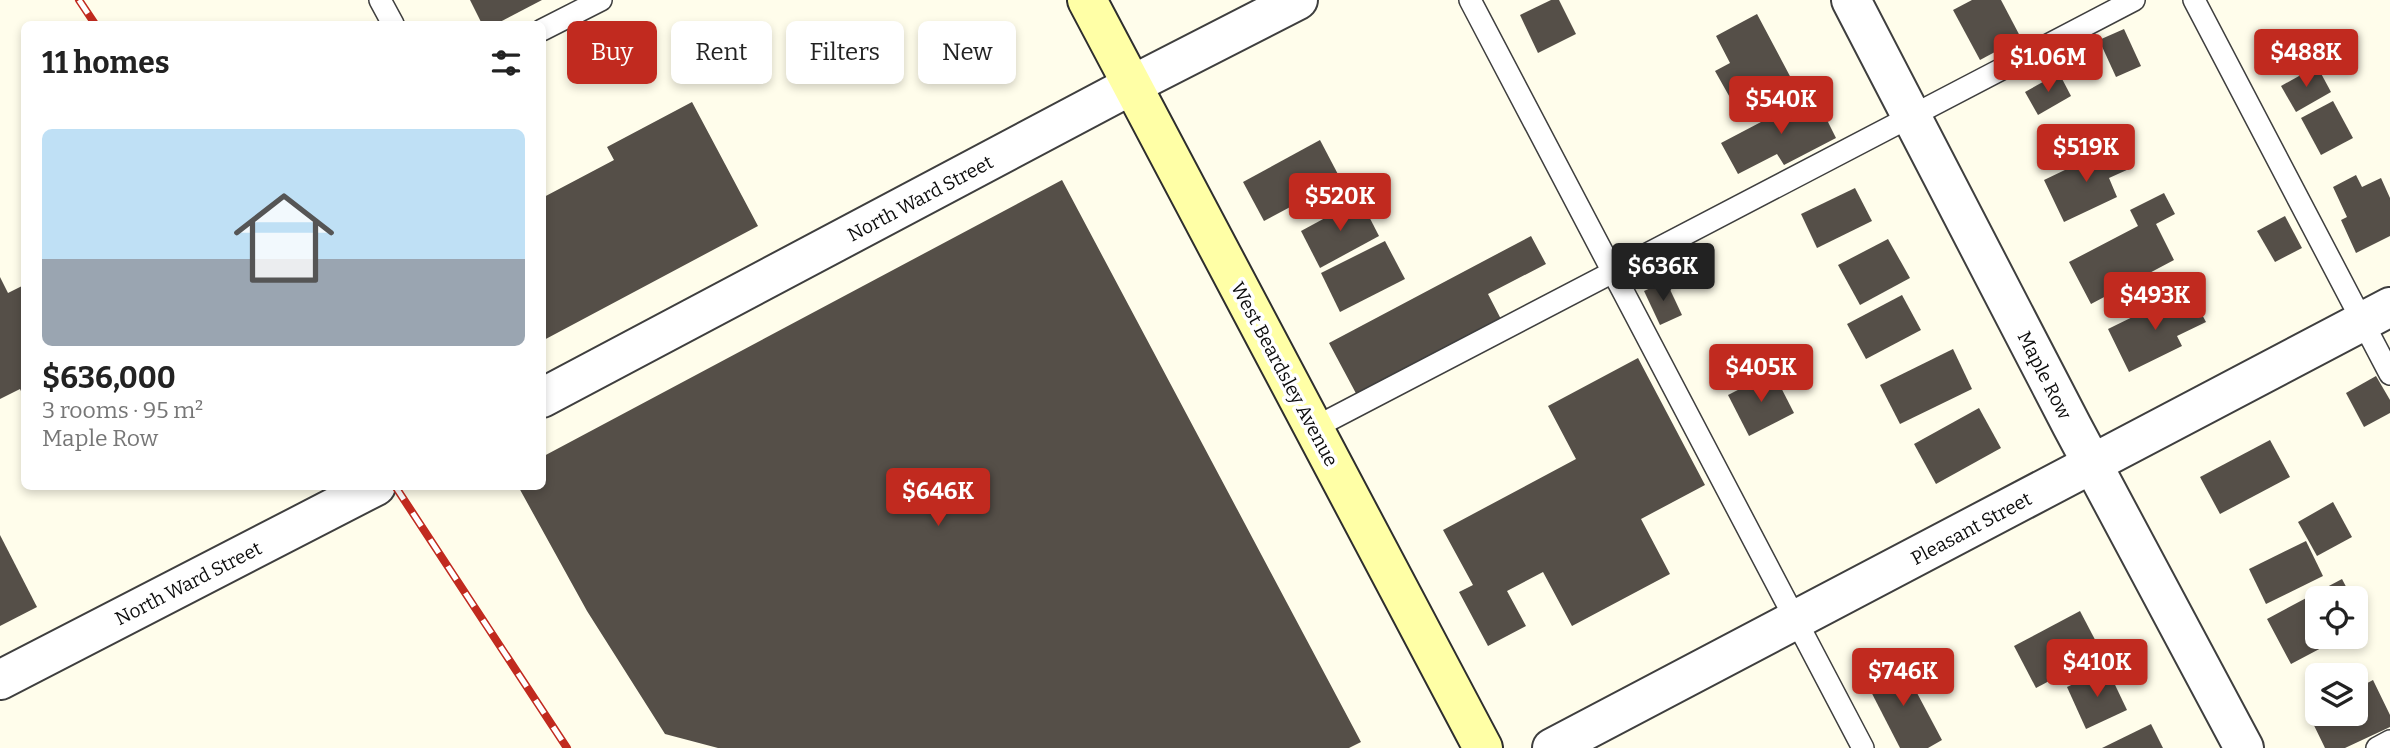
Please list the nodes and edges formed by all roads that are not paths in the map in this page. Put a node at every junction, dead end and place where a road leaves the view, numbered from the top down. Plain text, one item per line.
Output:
1 (380, 0) edge
2 (601, 0) edge
3 (1087, 0) edge
4 (1298, 0) edge
5 (1470, 0) edge
6 (1851, 0) edge
7 (2134, 0) edge
8 (2194, 0) edge
9 (391, 21) edge
10 (546, 28) edge
11 (1132, 85) junction
12 (1911, 116) junction
13 (1612, 272) junction
14 (2376, 314) edge
15 (2390, 373) edge
16 (546, 396) edge
17 (1314, 428) junction
18 (2092, 464) junction
19 (368, 490) edge
20 (1795, 620) junction
21 (0, 680) edge
22 (2390, 741) edge
23 (1483, 748) edge
24 (1552, 748) edge
25 (1863, 748) edge
26 (2244, 748) edge
27 (2376, 748) edge

1 - 9 lane
2 - 10 lane
3 - 11 main road, West Beardsley Avenue
4 - 11 street, North Ward Street
5 - 13 lane
6 - 12 street, Maple Row
7 - 12 lane
8 - 14 lane
11 - 16 street, North Ward Street
11 - 17 main road, West Beardsley Avenue
12 - 13 lane
12 - 18 street, Maple Row
13 - 17 lane
13 - 20 lane
14 - 15 lane
14 - 18 street, Pleasant Street
17 - 23 main road, West Beardsley Avenue
18 - 20 street, Pleasant Street
18 - 26 street, Maple Row
19 - 21 street, North Ward Street
20 - 24 street, Pleasant Street
20 - 25 lane
22 - 27 lane

